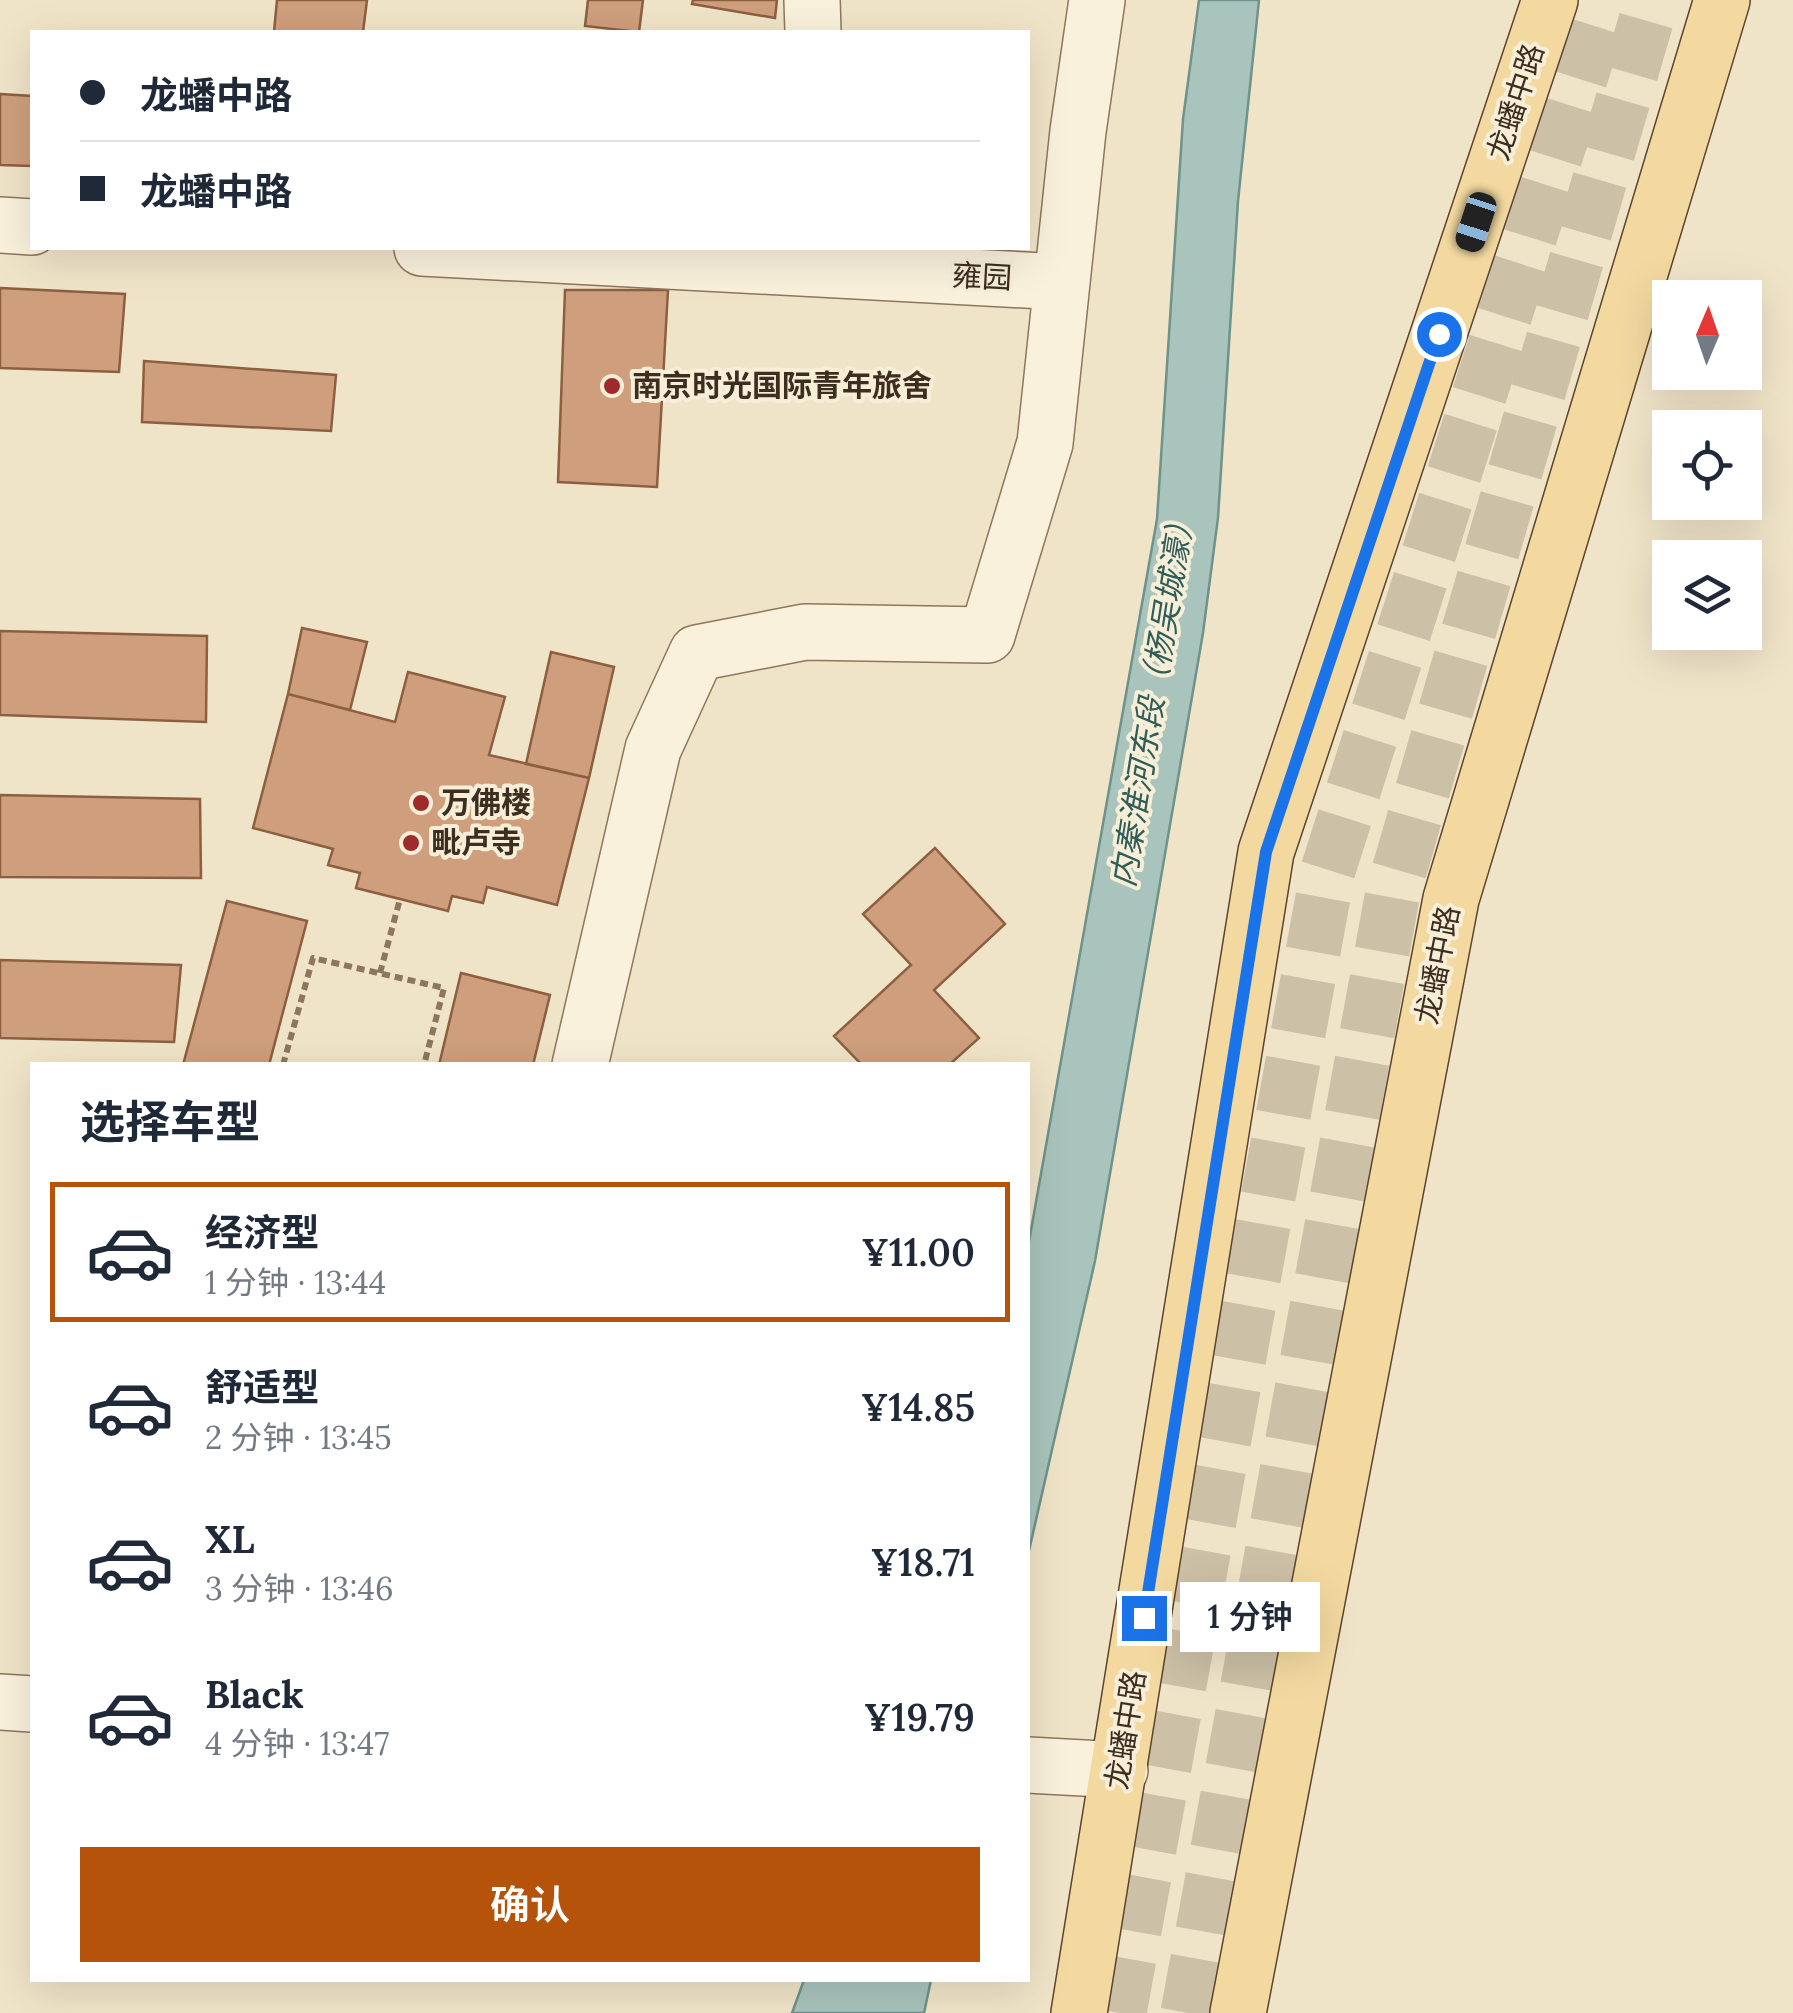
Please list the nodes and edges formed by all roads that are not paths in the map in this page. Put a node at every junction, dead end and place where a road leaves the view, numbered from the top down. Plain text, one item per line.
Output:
1 (812, 0) edge
2 (1097, 0) edge
3 (1550, 0) edge
4 (1722, 0) edge
5 (814, 30) edge
6 (0, 225) edge
7 (30, 226) edge
8 (502, 250) edge
9 (820, 258) edge
10 (1062, 282) junction
11 (581, 1062) edge
12 (0, 1702) edge
13 (30, 1704) edge
14 (1030, 1766) edge
15 (1120, 1770) junction
16 (1078, 2013) edge
17 (1238, 2013) edge

1 - 5 street
2 - 10 street
3 - 15 main road, 龙蟠中路
4 - 17 main road, 龙蟠中路
6 - 7 street
8 - 9 street, 雍园
9 - 10 street, 雍园
10 - 11 street
12 - 13 street
14 - 15 street
15 - 16 main road, 龙蟠中路

